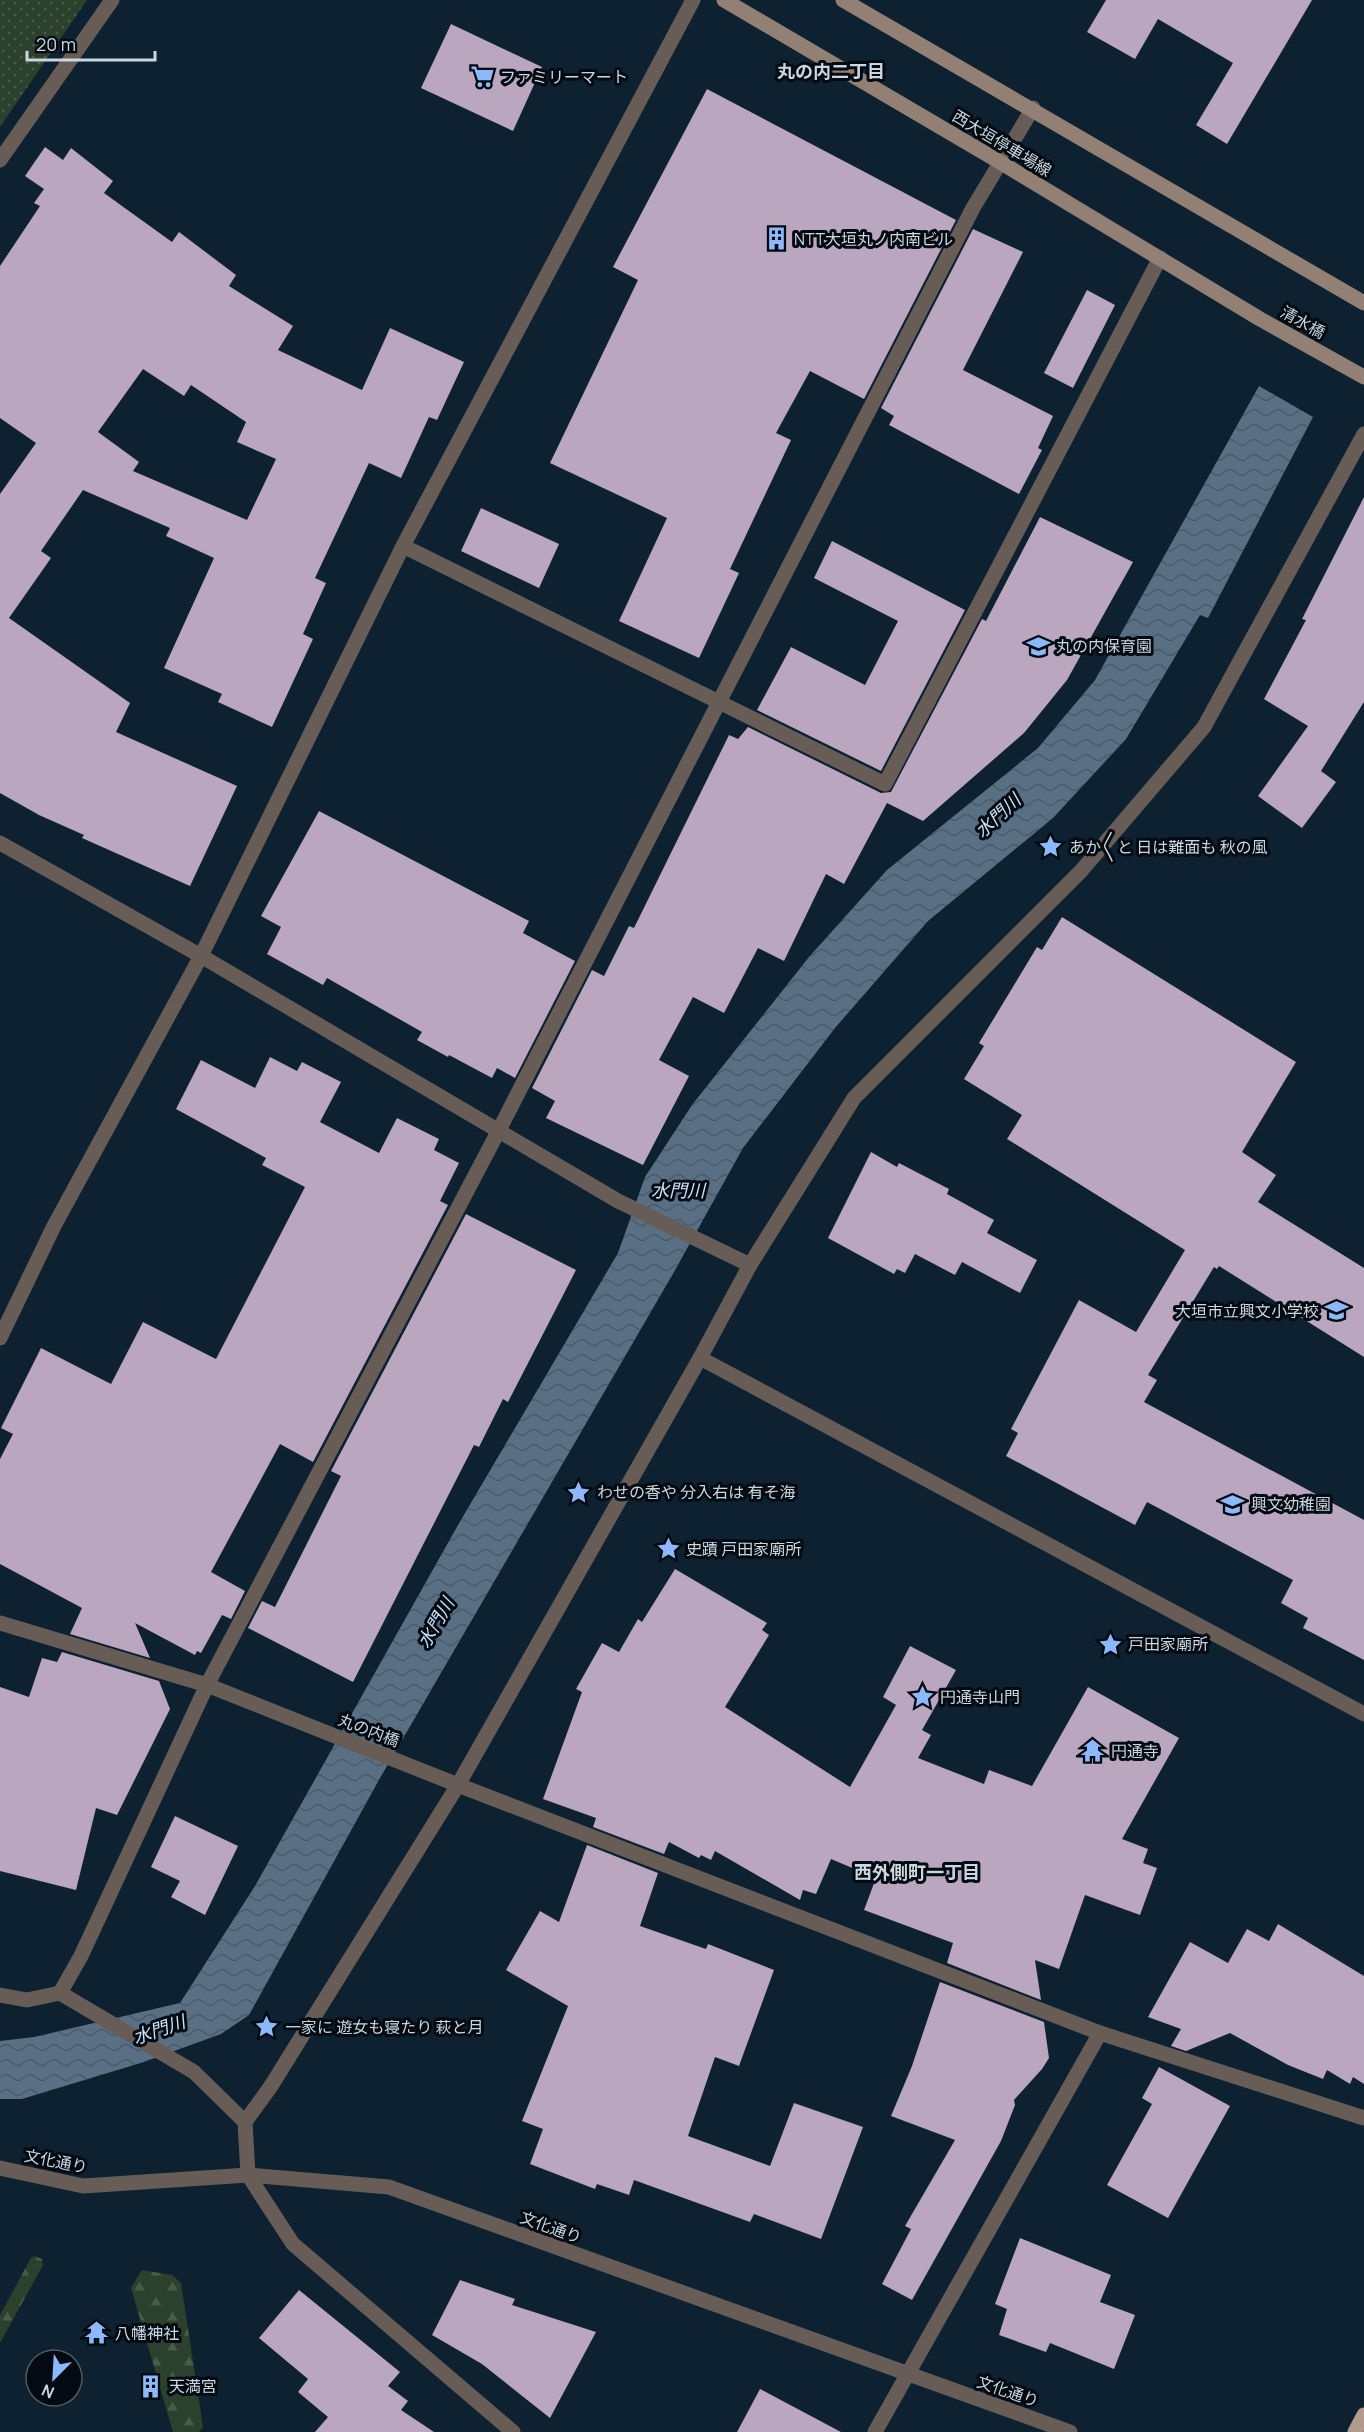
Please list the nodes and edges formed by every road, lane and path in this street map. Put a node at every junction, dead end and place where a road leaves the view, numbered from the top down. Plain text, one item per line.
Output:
1 (112, 0) edge
2 (693, 0) edge
3 (724, 0) edge
4 (843, 0) edge
5 (1033, 108) junction
6 (0, 160) edge
7 (1000, 162) junction
8 (1160, 258) junction
9 (1361, 301) edge
10 (1260, 319) joint
11 (1364, 377) edge
12 (1364, 434) edge
13 (403, 546) junction
14 (719, 704) junction
15 (0, 843) edge
16 (201, 956) junction
17 (499, 1130) junction
18 (750, 1265) junction
19 (0, 1338) edge
20 (700, 1358) junction
21 (0, 1623) edge
22 (207, 1685) junction
23 (1364, 1714) edge
24 (458, 1785) junction
25 (60, 1993) junction
26 (0, 1995) edge
27 (1100, 2033) junction
28 (1364, 2118) edge
29 (245, 2122) junction
30 (1, 2171) edge
31 (248, 2175) junction
32 (907, 2375) junction
33 (1364, 2415) edge
34 (513, 2432) edge
35 (875, 2432) edge
36 (1070, 2432) edge
37 (1355, 2432) edge

1 - 6 street
2 - 13 street
3 - 7 main road, 西大垣停車場線
4 - 5 main road
5 - 7 street
5 - 9 main road
7 - 8 main road, 西大垣停車場線
7 - 14 street
8 - 10 main road, 西大垣停車場線
8 - 14 street
10 - 11 main road, 清水橋
12 - 18 street
13 - 14 street
13 - 16 street
14 - 17 street
15 - 16 street
16 - 17 street
16 - 19 street
17 - 18 street
17 - 22 street
18 - 20 street
20 - 23 street
20 - 24 street
21 - 22 street, 丸の内橋
22 - 24 street, 丸の内橋
22 - 25 street
24 - 27 street, 丸の内橋
24 - 29 street
25 - 26 street
25 - 29 street
27 - 28 street, 丸の内橋
27 - 32 street
29 - 31 street
30 - 31 street, 文化通り
31 - 32 street, 文化通り
31 - 34 street
32 - 35 street
32 - 36 street, 文化通り
33 - 37 main road

